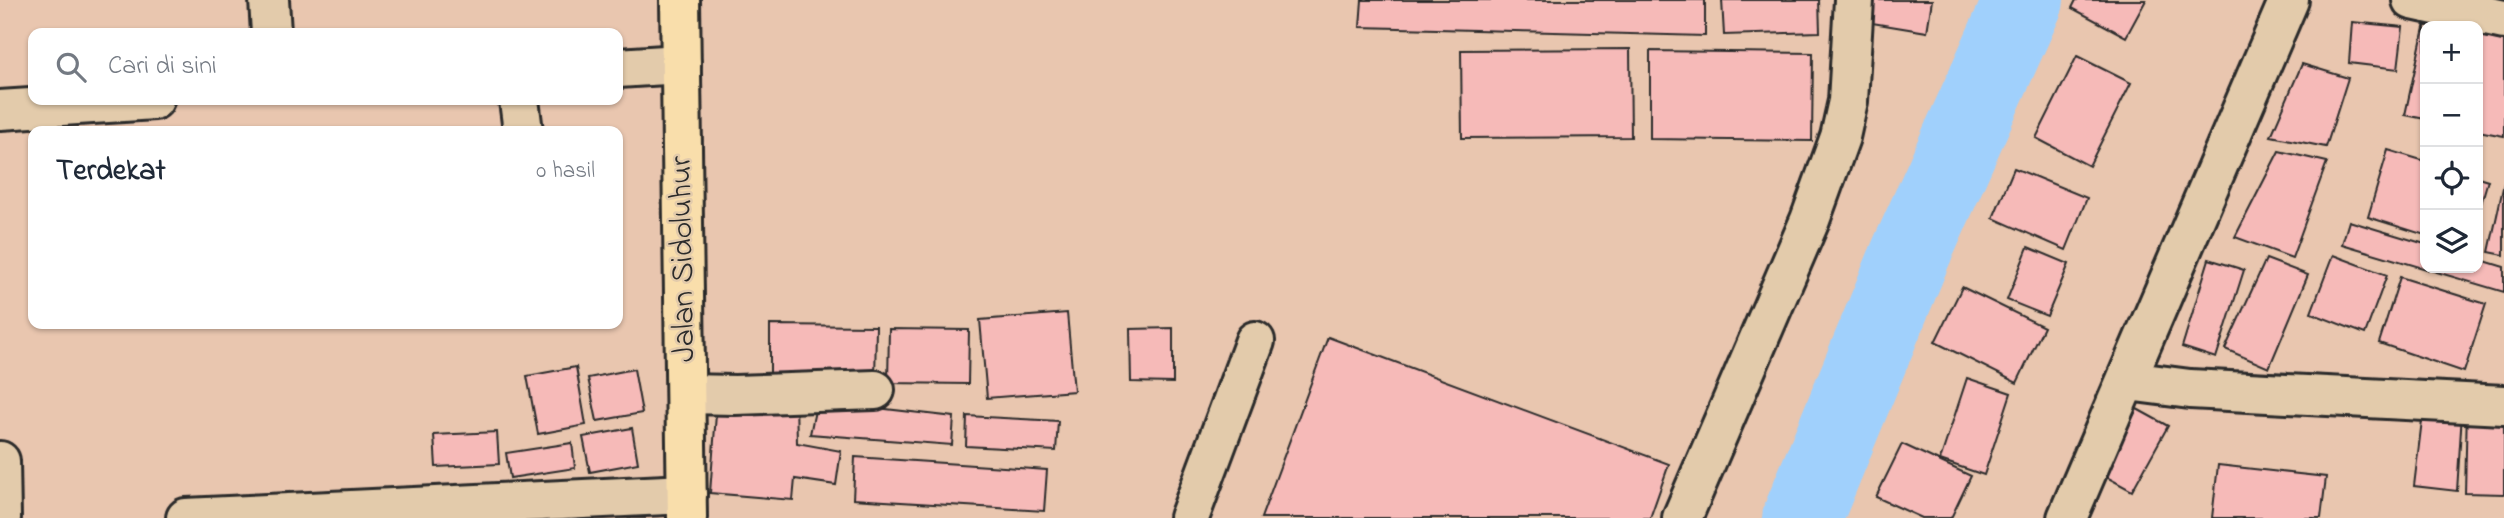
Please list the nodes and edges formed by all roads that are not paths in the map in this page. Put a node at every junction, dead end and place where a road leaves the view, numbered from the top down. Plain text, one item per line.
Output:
1 (269, 0) edge
2 (680, 0) edge
3 (1854, 0) edge
4 (2289, 0) edge
5 (2412, 0) edge
6 (2504, 20) edge
7 (271, 28) edge
8 (681, 64) junction
9 (623, 68) edge
10 (77, 105) edge
11 (520, 105) edge
12 (0, 110) edge
13 (522, 126) edge
14 (1255, 341) dead end
15 (2128, 381) junction
16 (875, 390) dead end
17 (686, 394) junction
18 (2504, 405) edge
19 (0, 461) edge
20 (687, 506) edge
21 (1, 518) edge
22 (186, 518) edge
23 (1189, 518) edge
24 (1682, 518) edge
25 (2067, 518) edge

1 - 7 street
2 - 8 main road, Jalan Sidoluhur
3 - 24 street
4 - 15 street
5 - 6 street
8 - 9 street
8 - 17 main road, Jalan Sidoluhur
10 - 12 street
11 - 13 street
14 - 23 street
15 - 18 street
15 - 25 street
16 - 17 street
17 - 20 main road, Jalan Sidoluhur
19 - 21 street
20 - 22 street

